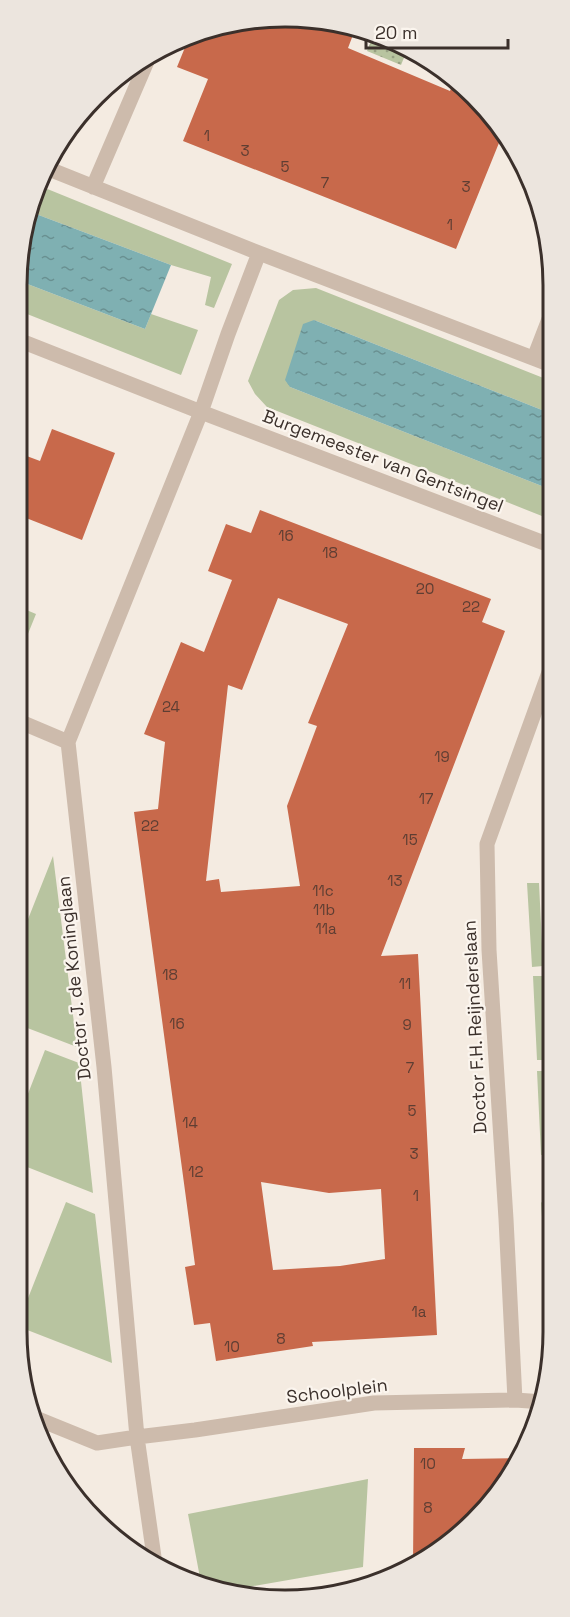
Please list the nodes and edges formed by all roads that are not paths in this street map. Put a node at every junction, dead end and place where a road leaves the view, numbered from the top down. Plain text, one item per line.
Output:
1 (144, 69) edge
2 (54, 171) edge
3 (93, 187) junction
4 (259, 254) junction
5 (543, 335) edge
6 (27, 343) edge
7 (534, 358) junction
8 (543, 362) edge
9 (201, 412) junction
10 (543, 543) edge
11 (543, 689) edge
12 (27, 725) edge
13 (68, 742) junction
14 (515, 1400) junction
15 (533, 1401) edge
16 (43, 1421) edge
17 (137, 1437) junction
18 (154, 1554) edge

1 - 3 street
2 - 3 street
3 - 4 street
4 - 7 street
4 - 9 street
5 - 7 street
6 - 9 street, Burgemeester van Gentsingel
7 - 8 street
9 - 10 street, Burgemeester van Gentsingel
9 - 13 street, Doctor J. de Koninglaan
11 - 14 street, Doctor F.H. Reijnderslaan
12 - 13 street
13 - 17 street, Doctor J. de Koninglaan
14 - 15 street, Schoolplein
14 - 17 street, Schoolplein
16 - 17 street, Schoolplein
17 - 18 street, Doctor J. de Koninglaan

